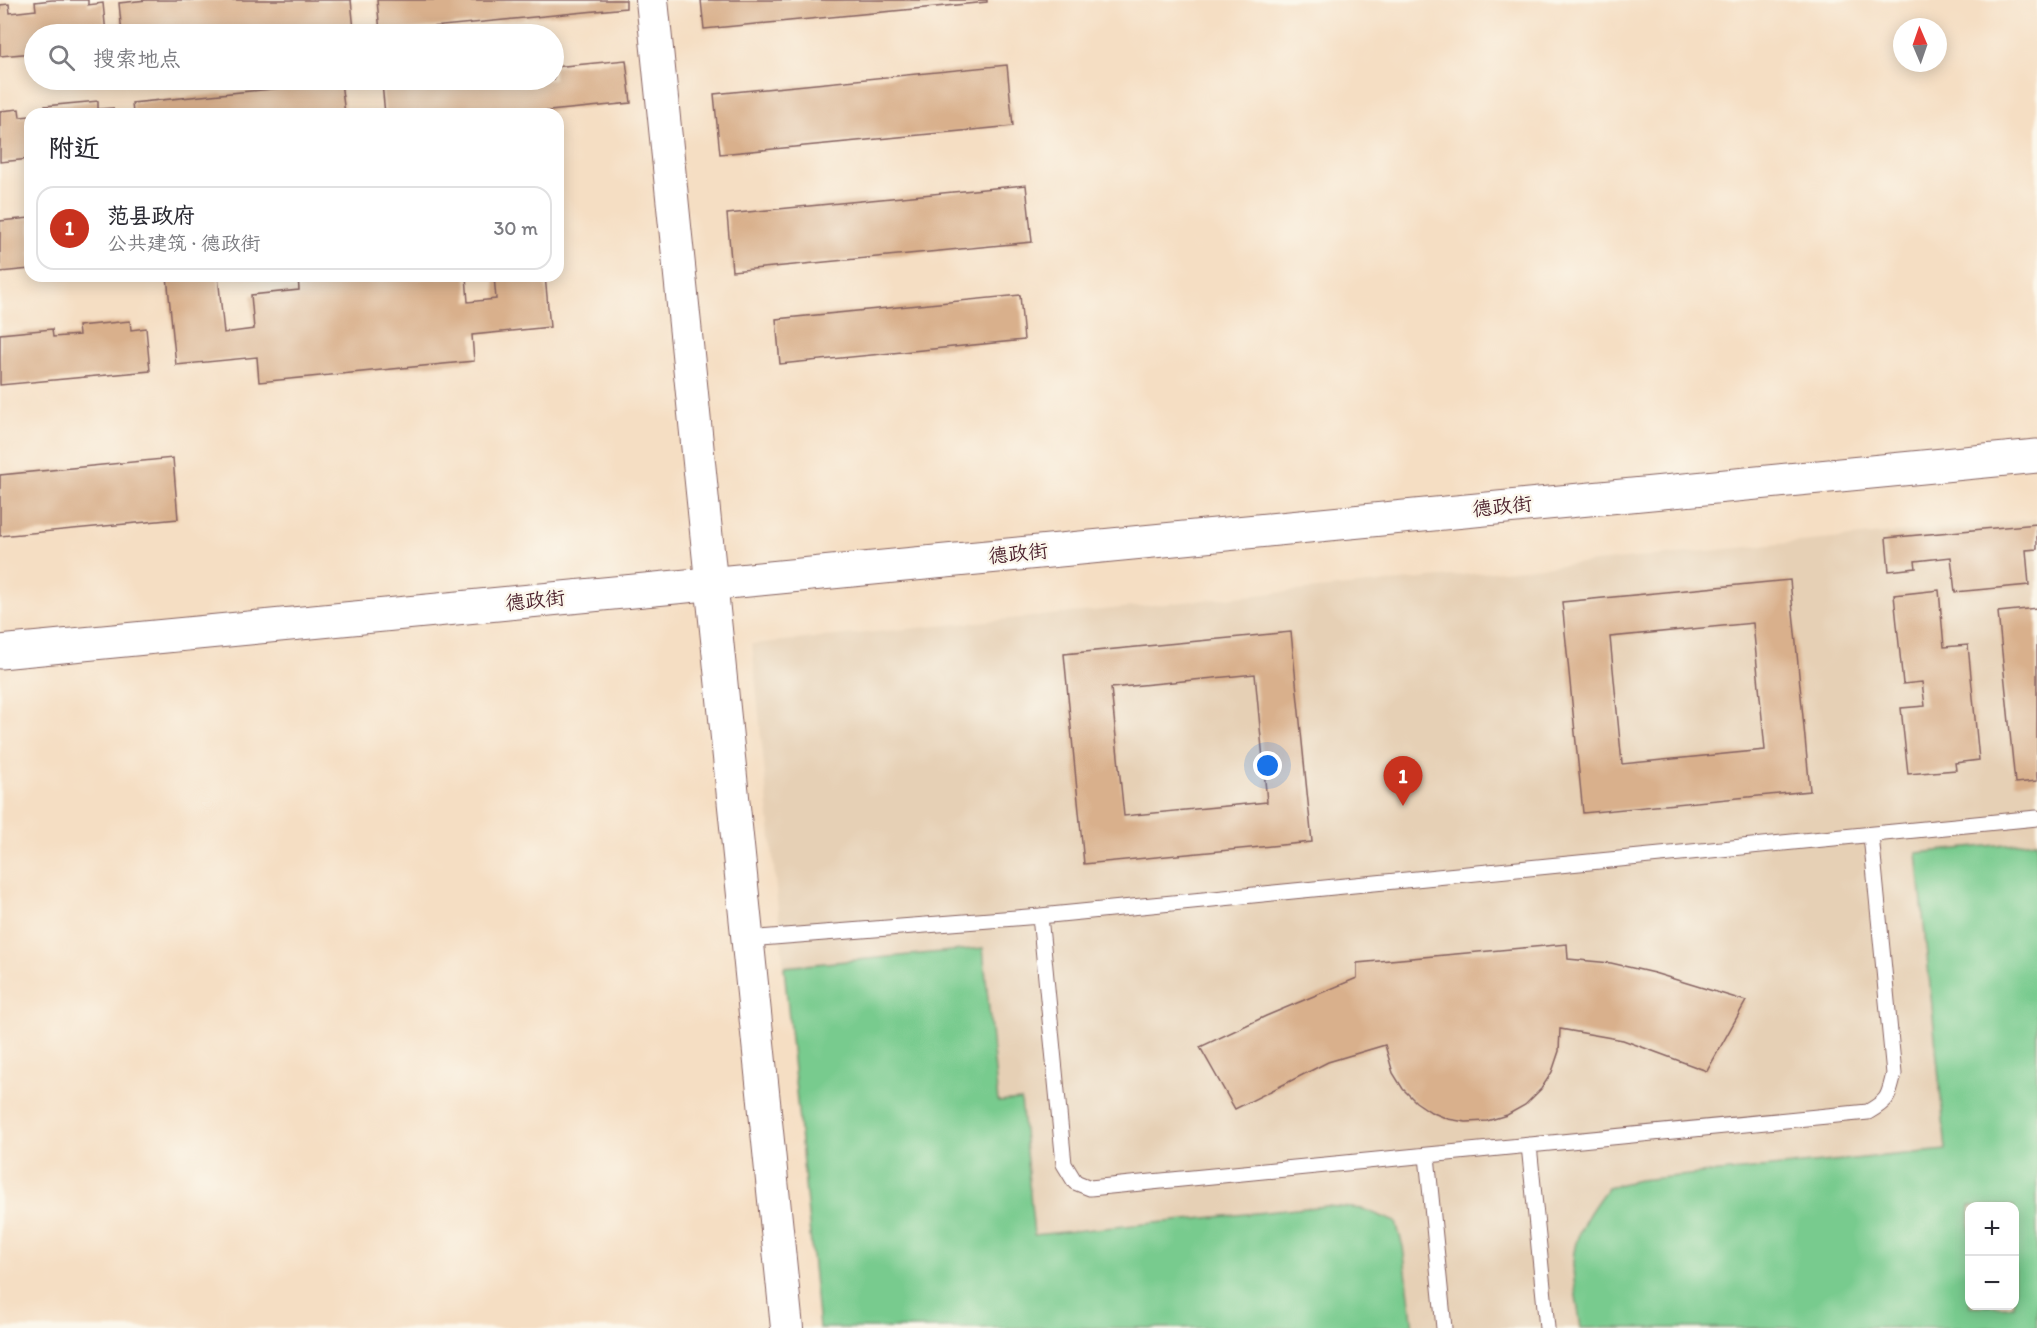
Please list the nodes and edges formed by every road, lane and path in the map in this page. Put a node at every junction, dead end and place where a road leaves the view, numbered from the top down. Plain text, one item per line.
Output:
1 (652, 0) edge
2 (2037, 456) edge
3 (711, 582) junction
4 (0, 652) edge
5 (2037, 818) edge
6 (1871, 835) junction
7 (1040, 916) junction
8 (747, 939) junction
9 (1529, 1145) junction
10 (1427, 1155) junction
11 (787, 1328) edge
12 (1444, 1328) edge
13 (1547, 1328) edge

1 - 3 street
2 - 3 street, 德政街
3 - 4 street, 德政街
3 - 8 street
5 - 6 lane
6 - 7 lane
6 - 9 lane
7 - 8 lane
7 - 10 lane
8 - 11 street
9 - 10 lane
9 - 13 lane
10 - 12 lane

